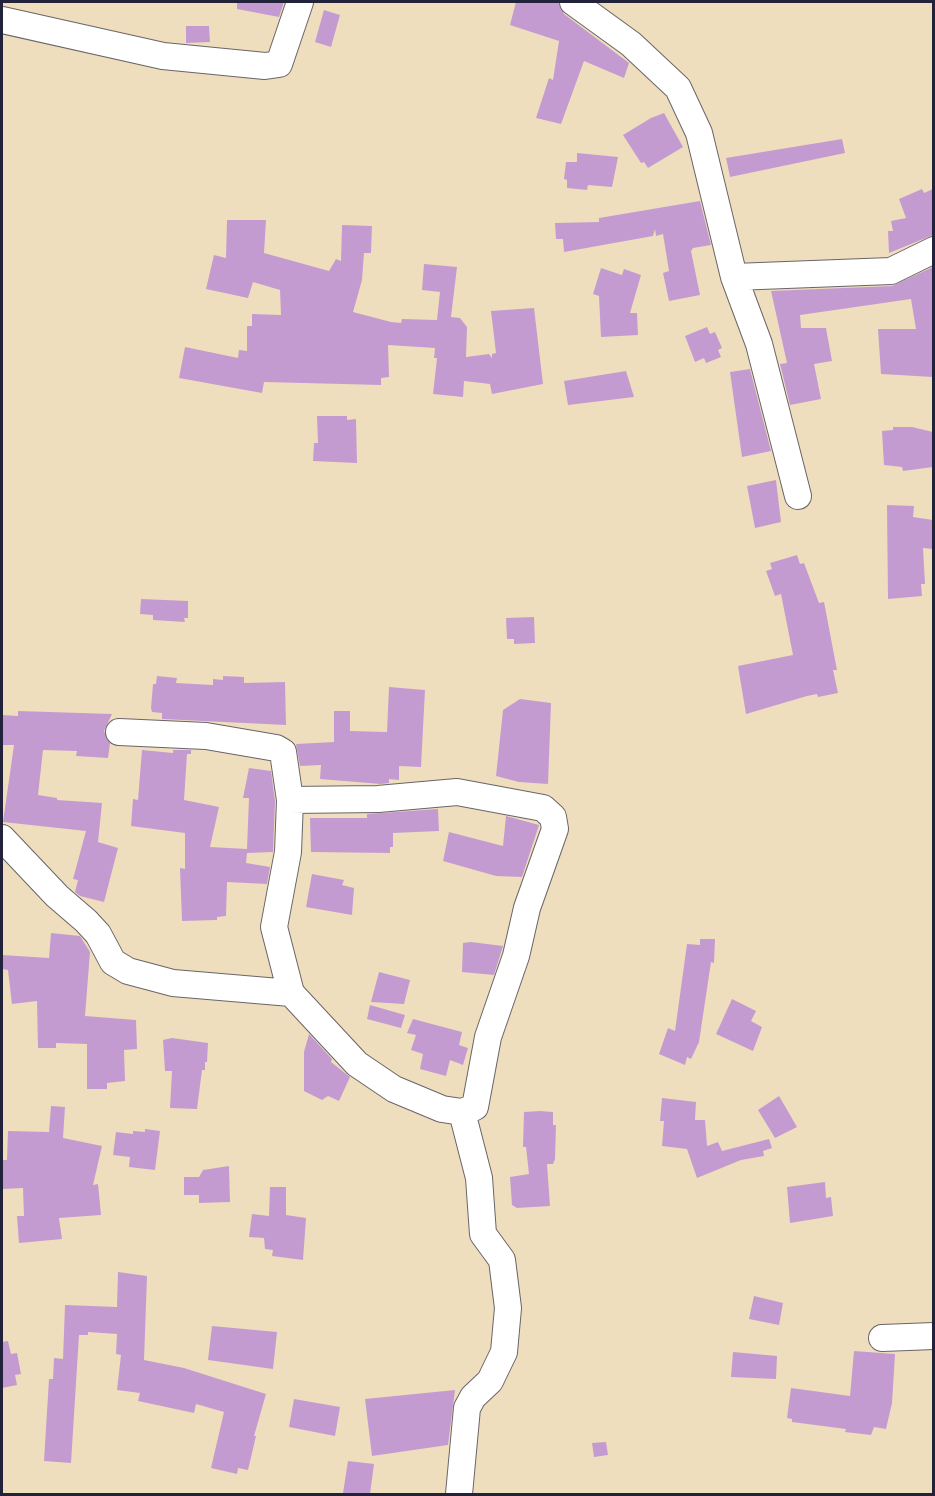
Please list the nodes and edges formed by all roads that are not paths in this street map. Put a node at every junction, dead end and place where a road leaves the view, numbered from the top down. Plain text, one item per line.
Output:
1 (300, 2) edge
2 (573, 2) edge
3 (2, 20) edge
4 (933, 250) edge
5 (734, 277) junction
6 (798, 496) dead end
7 (119, 732) dead end
8 (290, 800) junction
9 (2, 838) edge
10 (291, 993) junction
11 (462, 1112) junction
12 (933, 1336) edge
13 (882, 1338) dead end
14 (459, 1494) edge

1 - 3 street
2 - 5 street
4 - 5 street
5 - 6 street
7 - 8 street
8 - 10 street
8 - 11 street
9 - 10 street
10 - 11 street
11 - 14 street
12 - 13 street

